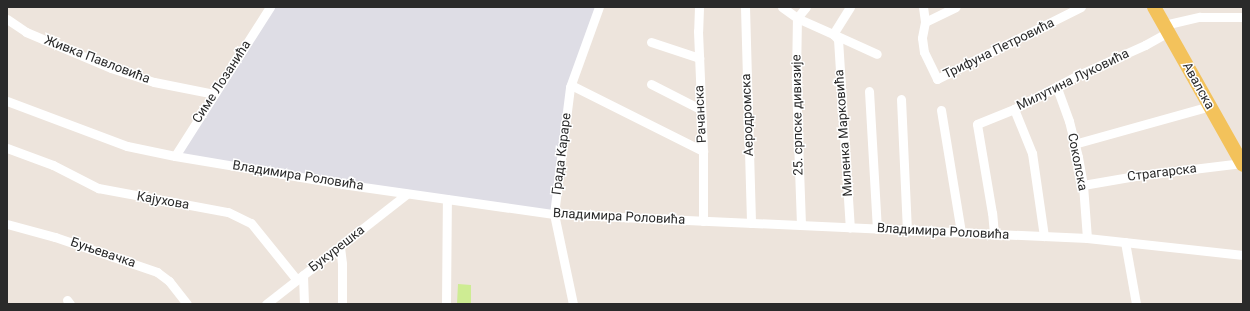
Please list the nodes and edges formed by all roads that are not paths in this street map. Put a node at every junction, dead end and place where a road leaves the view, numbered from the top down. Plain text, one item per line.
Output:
1 (270, 7) edge
2 (599, 7) edge
3 (699, 7) edge
4 (745, 7) edge
5 (782, 7) edge
6 (806, 7) edge
7 (850, 7) edge
8 (923, 7) edge
9 (956, 7) edge
10 (1081, 7) edge
11 (1154, 7) edge
12 (1243, 17) edge
13 (797, 18) junction
14 (7, 19) edge
15 (925, 22) junction
16 (1166, 28) junction
17 (836, 36) junction
18 (651, 42) dead end
19 (878, 54) dead end
20 (699, 58) junction
21 (651, 84) dead end
22 (571, 85) junction
23 (1057, 88) junction
24 (869, 91) dead end
25 (214, 94) junction
26 (901, 99) dead end
27 (7, 102) edge
28 (1210, 106) junction
29 (700, 109) junction
30 (1014, 109) junction
31 (941, 110) dead end
32 (1074, 144) junction
33 (7, 148) edge
34 (703, 152) junction
35 (175, 156) junction
36 (1241, 158) edge
37 (1083, 185) junction
38 (407, 194) junction
39 (447, 199) junction
40 (554, 214) junction
41 (703, 221) junction
42 (751, 223) junction
43 (7, 224) edge
44 (801, 225) junction
45 (850, 228) junction
46 (877, 228) junction
47 (907, 230) junction
48 (961, 232) junction
49 (994, 234) junction
50 (1044, 236) junction
51 (1086, 238) junction
52 (1124, 242) junction
53 (340, 247) junction
54 (1243, 255) edge
55 (300, 278) junction
56 (187, 304) edge
57 (266, 304) edge
58 (304, 304) edge
59 (342, 304) edge
60 (446, 304) edge
61 (573, 304) edge
62 (1136, 304) edge

1 - 25 street, Симе Лозанића
2 - 22 street, Града Караре
3 - 20 street, Рачанска
4 - 42 street, Аеродромска
5 - 13 street
6 - 13 street
7 - 17 street
8 - 15 street
9 - 15 street
10 - 15 street, Трифуна Петровића
11 - 16 main road, Авалска
12 - 16 street, Милутина Луковића
13 - 17 street
13 - 44 street, 25. српске дивизије
14 - 25 street, Живка Павловића
16 - 23 street, Милутина Луковића
16 - 28 main road, Авалска
17 - 19 street
17 - 45 street, Миленка Марковића
18 - 20 street
20 - 29 street, Рачанска
21 - 29 street
22 - 34 street
22 - 40 street, Града Караре
23 - 30 street, Милутина Луковића
23 - 32 street, Соколска
24 - 46 street
25 - 35 street, Симе Лозанића
26 - 47 street
27 - 35 street, Владимира Роловића
28 - 32 street
28 - 36 main road, Авалска
29 - 34 street, Рачанска
30 - 49 street, Милутина Луковића
30 - 50 street
31 - 48 street
32 - 37 street, Соколска
33 - 55 street, Кајухова
34 - 41 street, Рачанска
35 - 38 street, Владимира Роловића
36 - 37 street, Страгарска
37 - 51 street, Соколска
38 - 39 street, Владимира Роловића
38 - 53 street, Букурешка
39 - 40 street, Владимира Роловића
39 - 60 street
40 - 41 street, Владимира Роловића
40 - 61 street, Града Караре
41 - 42 street, Владимира Роловића
42 - 44 street, Владимира Роловића
43 - 56 street, Буњевачка
44 - 45 street, Владимира Роловића
45 - 46 street, Владимира Роловића
46 - 47 street, Владимира Роловића
47 - 48 street, Владимира Роловића
48 - 49 street, Владимира Роловића
49 - 50 street, Владимира Роловића
50 - 51 street, Владимира Роловића
51 - 52 street, Владимира Роловића
52 - 54 street, Владимира Роловића
52 - 62 street
53 - 55 street, Букурешка
53 - 59 street
55 - 57 street, Букурешка
55 - 58 street

